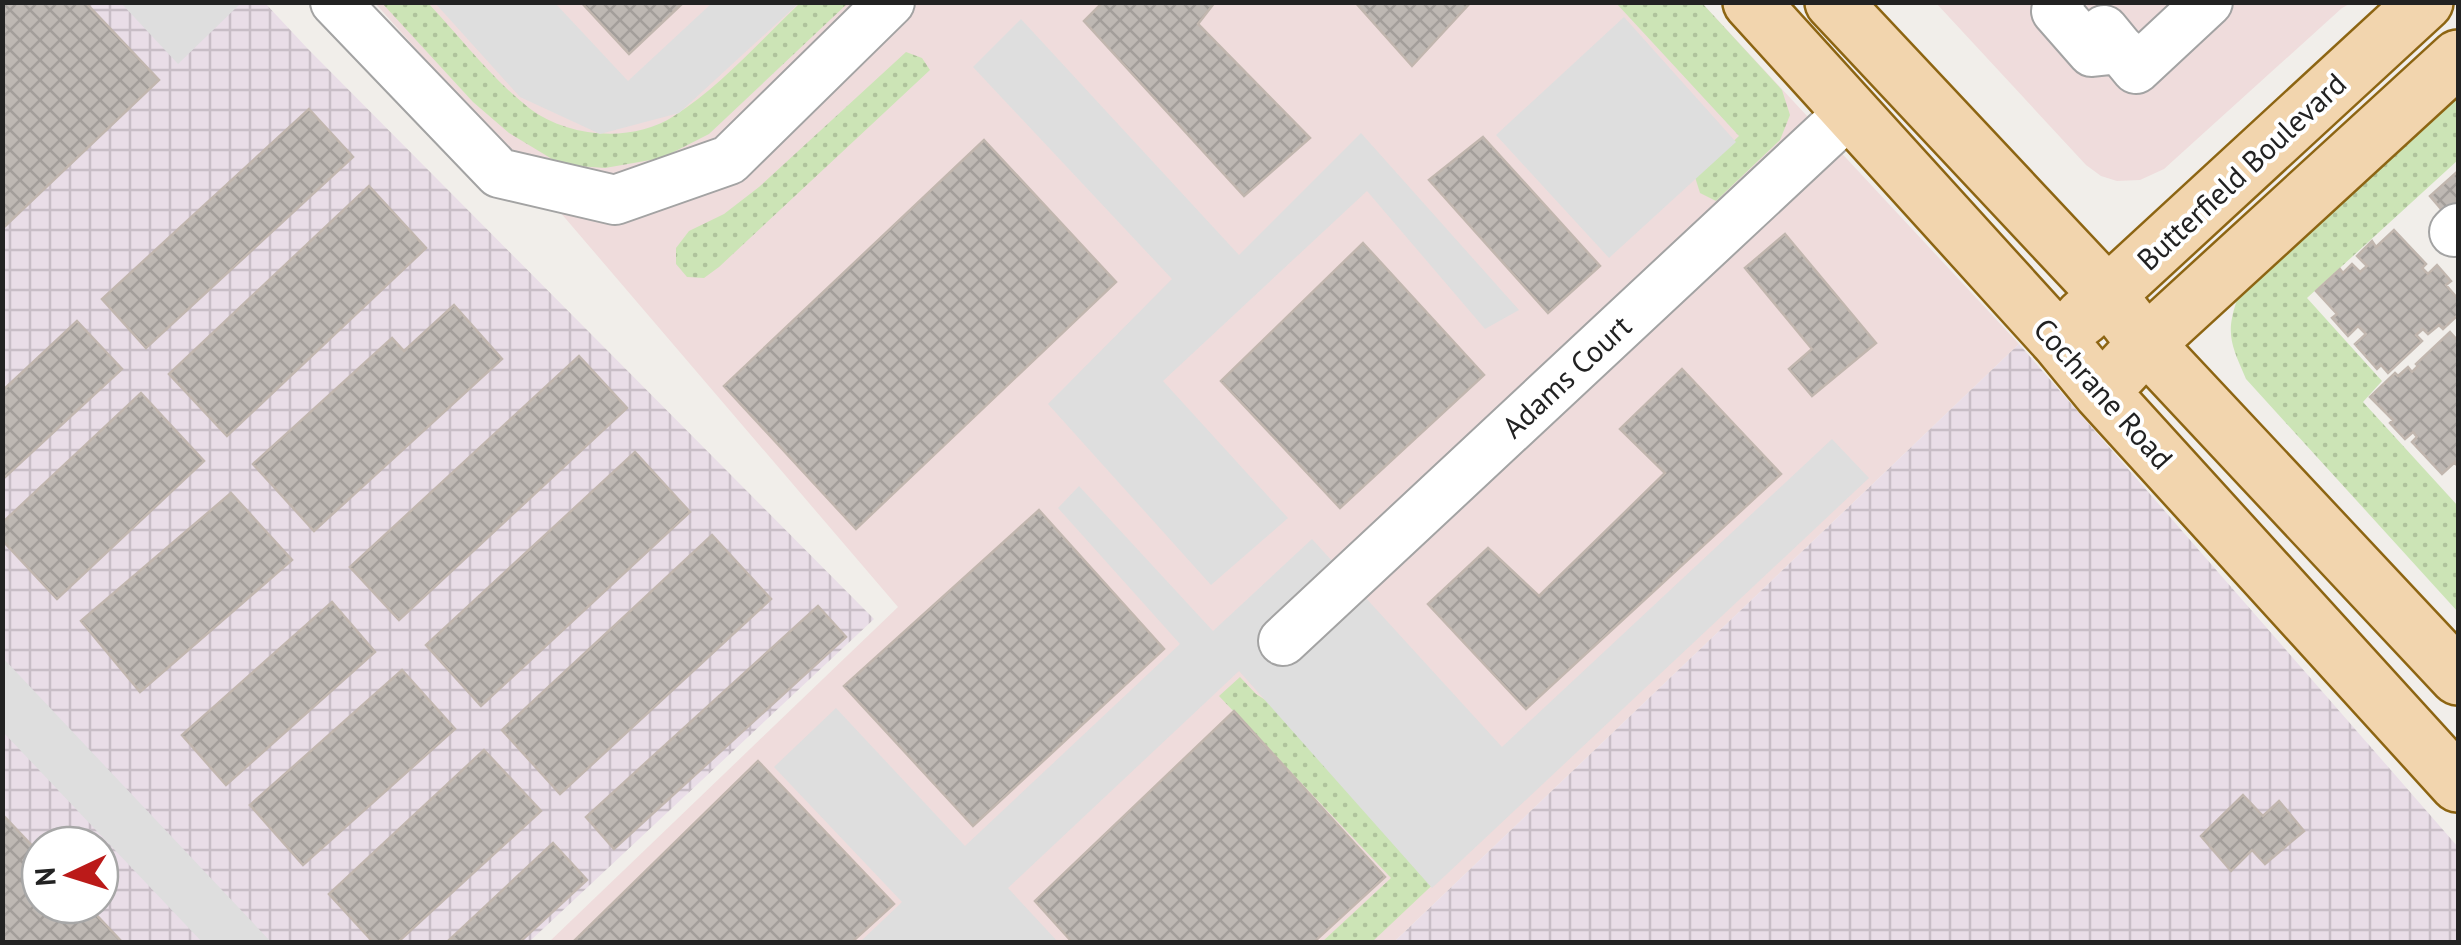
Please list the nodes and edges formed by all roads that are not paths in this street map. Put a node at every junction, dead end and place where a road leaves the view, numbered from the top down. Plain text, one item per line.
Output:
1 (336, 2) edge
2 (890, 2) edge
3 (1750, 2) edge
4 (2208, 2) edge
5 (2425, 2) edge
6 (1839, 4) edge
7 (2089, 18) edge
8 (2458, 58) edge
9 (1850, 112) junction
10 (2107, 294) junction
11 (2059, 342) junction
12 (2146, 344) junction
13 (2100, 392) junction
14 (1283, 641) dead end
15 (2458, 677) edge
16 (2458, 784) edge

1 - 2 street
3 - 9 main road, Cochrane Road
4 - 7 street
5 - 10 main road, Butterfield Boulevard
6 - 10 main road
8 - 12 main road
9 - 11 main road, Cochrane Road
9 - 14 street, Adams Court
10 - 11 main road, Butterfield Boulevard
10 - 12 main road
11 - 13 main road, Cochrane Road
12 - 13 main road
12 - 15 main road
13 - 16 main road, Cochrane Road

